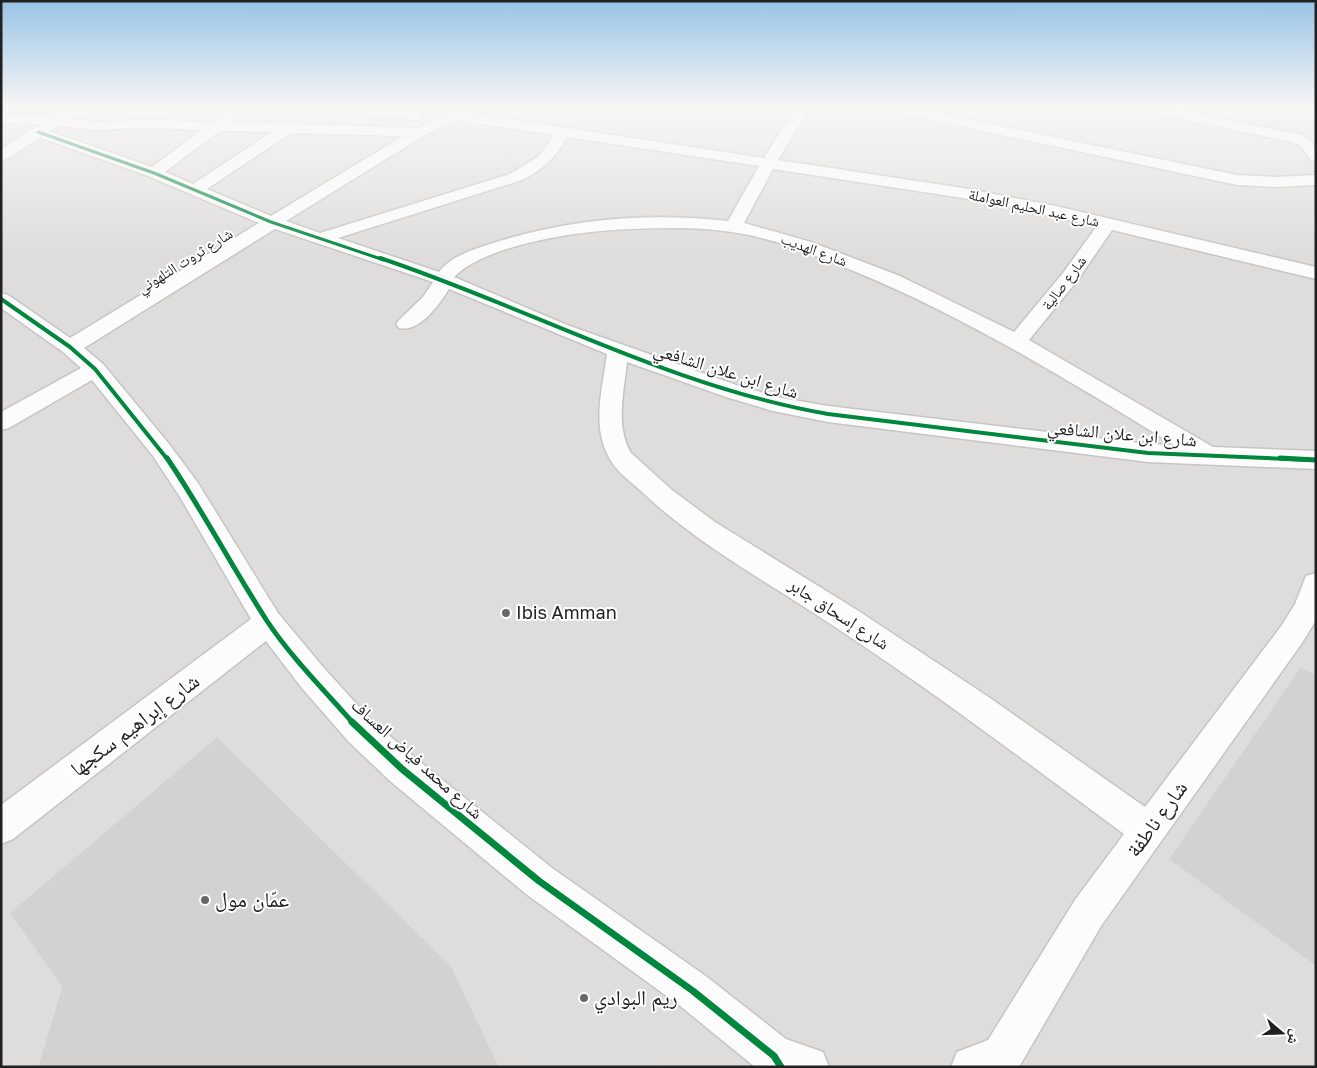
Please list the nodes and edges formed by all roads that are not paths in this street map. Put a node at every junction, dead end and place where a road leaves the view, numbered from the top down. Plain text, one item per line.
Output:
1 (108, 157) edge
2 (175, 157) edge
3 (245, 157) edge
4 (379, 157) edge
5 (547, 157) edge
6 (734, 157) edge
7 (772, 157) edge
8 (1127, 157) edge
9 (769, 162) junction
10 (154, 173) junction
11 (1316, 180) edge
12 (196, 189) junction
13 (271, 222) junction
14 (1108, 223) junction
15 (733, 227) junction
16 (322, 238) junction
17 (1316, 272) edge
18 (442, 279) junction
19 (1, 299) edge
20 (406, 324) dead end
21 (1018, 341) junction
22 (70, 347) junction
23 (618, 351) junction
24 (95, 369) junction
25 (1, 422) edge
26 (1208, 456) junction
27 (1316, 460) edge
28 (1316, 584) edge
29 (268, 622) junction
30 (1, 827) edge
31 (1149, 831) junction
32 (788, 1063) edge
33 (989, 1063) edge

1 - 10 street, شارع ابن علان الشافعي
2 - 10 street
3 - 12 street
4 - 13 street, شارع ثروت التلهوني
5 - 16 street
6 - 9 street, شارع عبد الحليم العواملة
7 - 9 street
8 - 11 street
9 - 14 street, شارع عبد الحليم العواملة
9 - 15 street
10 - 12 street, شارع ابن علان الشافعي
12 - 13 street, شارع ابن علان الشافعي
13 - 16 street, شارع ابن علان الشافعي
13 - 22 street, شارع ثروت التلهوني
14 - 17 street, شارع عبد الحليم العواملة
14 - 21 street, شارع صالية
15 - 18 street, شارع الهديب
15 - 21 street, شارع الهديب
16 - 18 street, شارع ابن علان الشافعي
18 - 20 street, شارع الهديب
18 - 23 street, شارع ابن علان الشافعي
19 - 22 street, شارع محمد فياض العساف
21 - 26 street, شارع الهديب
22 - 24 street, شارع محمد فياض العساف
23 - 26 street, شارع ابن علان الشافعي
23 - 31 street, شارع إسحاق جابر
24 - 25 street
24 - 29 street, شارع محمد فياض العساف
26 - 27 street, شارع ابن علان الشافعي
28 - 31 street, شارع ناطفة
29 - 30 street, شارع إبراهيم سكجها
29 - 32 street, شارع محمد فياض العساف
31 - 33 street, شارع ناطفة

